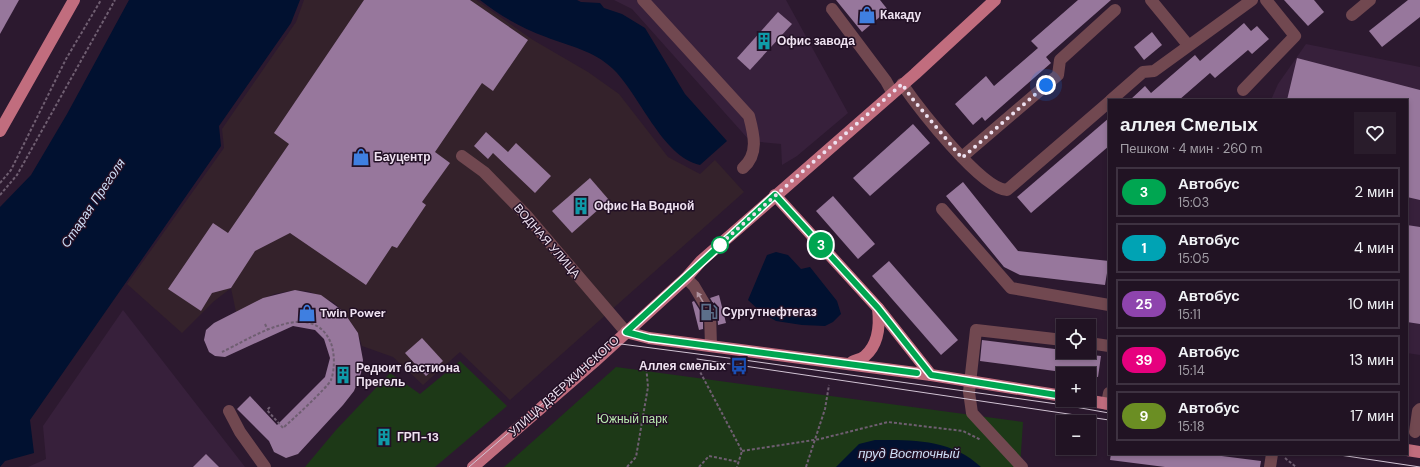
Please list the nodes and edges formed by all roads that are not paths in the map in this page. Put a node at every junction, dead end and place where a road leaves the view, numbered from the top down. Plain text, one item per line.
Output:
1 (74, 0) edge
2 (643, 0) edge
3 (994, 0) edge
4 (1151, 0) edge
5 (1252, 0) edge
6 (1266, 0) edge
7 (1370, 0) edge
8 (832, 10) dead end
9 (1115, 10) dead end
10 (1352, 15) dead end
11 (1188, 45) junction
12 (902, 84) junction
13 (1243, 90) dead end
14 (892, 92) junction
15 (1112, 99) edge
16 (1108, 103) edge
17 (0, 132) edge
18 (462, 156) dead end
19 (962, 158) junction
20 (743, 168) dead end
21 (775, 195) junction
22 (942, 210) dead end
23 (686, 278) junction
24 (1108, 305) edge
25 (878, 308) junction
26 (626, 332) junction
27 (1056, 339) edge
28 (1096, 344) edge
29 (711, 346) junction
30 (1108, 346) edge
31 (851, 364) junction
32 (931, 375) junction
33 (970, 381) junction
34 (1056, 395) edge
35 (1096, 400) edge
36 (1108, 400) edge
37 (1420, 408) edge
38 (229, 411) dead end
39 (1414, 432) dead end
40 (1408, 450) edge
41 (1420, 452) edge
42 (1272, 455) edge
43 (265, 467) edge
44 (473, 467) edge
45 (1022, 467) edge
46 (1270, 467) edge

1 - 17 main road
2 - 20 street
3 - 12 main road, УЛИЦА ДЗЕРЖИНСКОГО
4 - 11 street
5 - 11 street
6 - 13 street
7 - 10 street
8 - 14 street
9 - 19 street
11 - 15 street
12 - 14 main road, УЛИЦА ДЗЕРЖИНСКОГО
12 - 19 street
14 - 21 main road, УЛИЦА ДЗЕРЖИНСКОГО
16 - 19 street
18 - 26 street, ВОДНАЯ УЛИЦА
21 - 23 main road, УЛИЦА ДЗЕРЖИНСКОГО
21 - 25 main road
22 - 24 street
23 - 26 main road, УЛИЦА ДЗЕРЖИНСКОГО
29 -> 23 street
25 - 31 main road
25 - 32 main road
26 - 29 main road
26 - 44 main road, УЛИЦА ДЗЕРЖИНСКОГО
27 - 33 street
28 - 30 street
29 - 31 main road
31 - 32 main road
32 - 33 main road
33 - 34 main road
33 - 45 street
35 - 36 main road
37 - 39 street
38 - 43 street
40 - 41 main road
42 - 46 street

